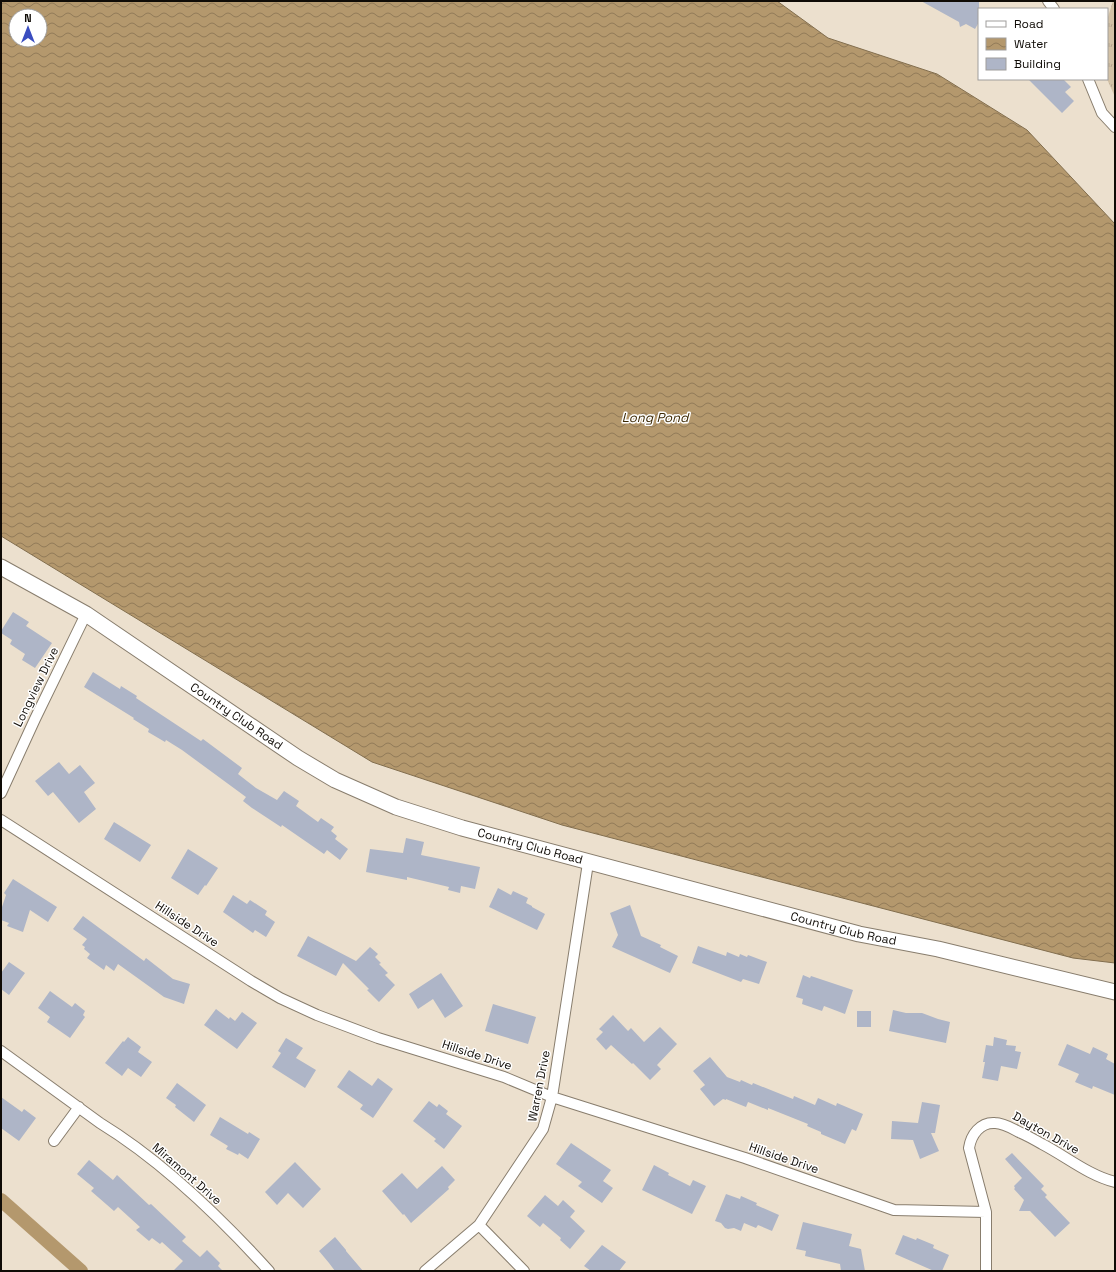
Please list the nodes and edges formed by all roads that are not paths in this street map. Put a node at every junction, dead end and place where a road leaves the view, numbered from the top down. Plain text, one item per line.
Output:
1 (1088, 80) edge
2 (1115, 127) edge
3 (1, 567) edge
4 (86, 614) junction
5 (1, 793) edge
6 (1, 820) edge
7 (588, 863) junction
8 (1115, 992) edge
9 (1, 1051) edge
10 (552, 1097) junction
11 (79, 1107) junction
12 (54, 1141) dead end
13 (1115, 1182) edge
14 (986, 1212) junction
15 (479, 1225) junction
16 (269, 1271) edge
17 (425, 1271) edge
18 (524, 1271) edge
19 (986, 1271) edge

1 - 2 street
3 - 4 street, Country Club Road
4 - 5 street, Longview Drive
4 - 7 street, Country Club Road
6 - 10 street, Hillside Drive
7 - 8 street, Country Club Road
7 - 10 street, Warren Drive
9 - 11 street, Miramont Drive
10 - 14 street, Hillside Drive
10 - 15 street, Warren Drive
11 - 12 street
11 - 16 street, Miramont Drive
13 - 14 street, Dayton Drive
14 - 19 street, Dayton Drive
15 - 17 street, Warren Drive
15 - 18 street

